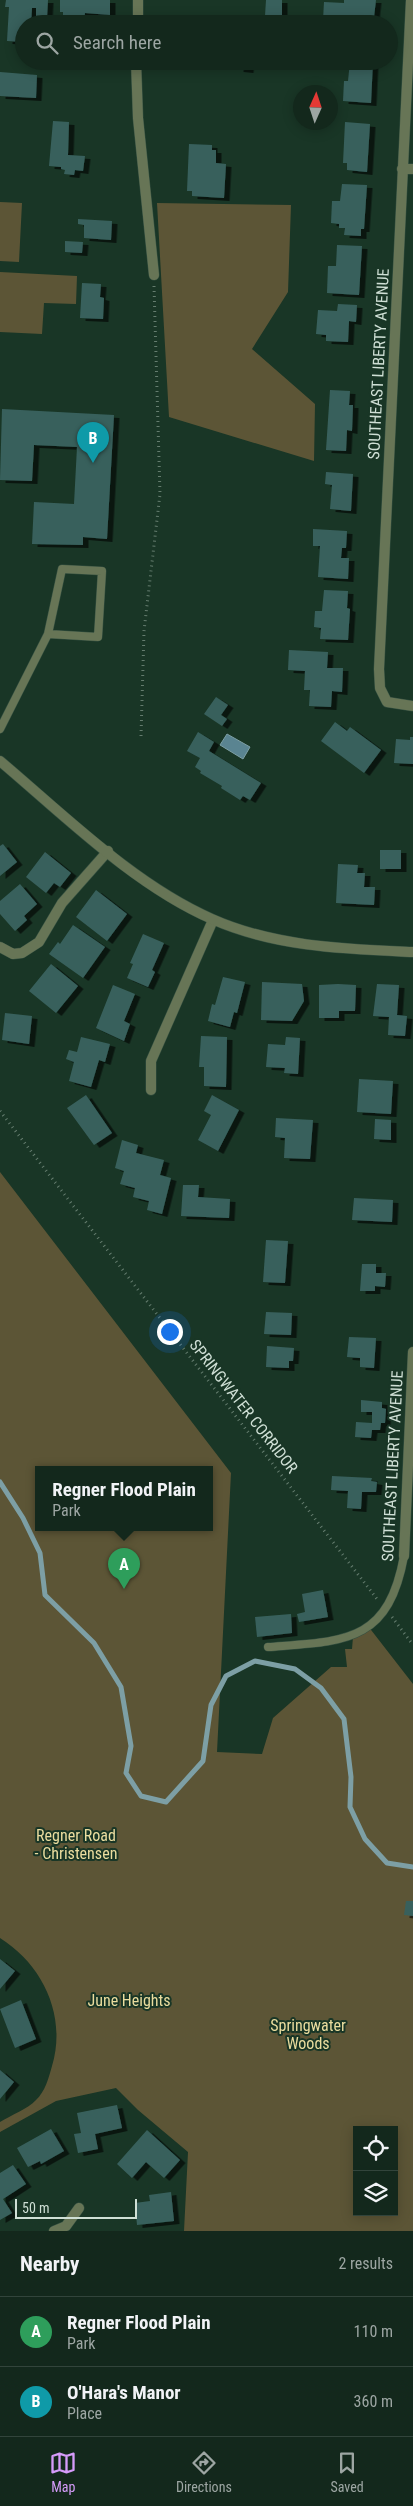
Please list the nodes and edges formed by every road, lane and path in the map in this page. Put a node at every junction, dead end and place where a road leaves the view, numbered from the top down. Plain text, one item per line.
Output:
1 (138, 0) edge
2 (411, 0) edge
3 (138, 15) edge
4 (136, 70) edge
5 (402, 169) junction
6 (413, 169) edge
7 (154, 275) joint
8 (48, 634) junction
9 (413, 706) edge
10 (0, 729) edge
11 (141, 736) dead end
12 (0, 761) edge
13 (108, 851) junction
14 (213, 920) junction
15 (0, 948) edge
16 (413, 952) edge
17 (151, 1090) dead end
18 (0, 1111) edge
19 (413, 1352) edge
20 (404, 1556) joint
21 (385, 1608) junction
22 (413, 1645) edge
23 (268, 1647) dead end
24 (79, 2208) dead end
25 (54, 2231) edge

1 - 3 street
2 - 5 street, SOUTHEAST LIBERTY AVENUE
4 - 7 street
5 - 6 street
5 - 9 street, SOUTHEAST LIBERTY AVENUE
7 - 11 path
8 - 8 lane
8 - 10 lane
12 - 13 street
13 - 14 street
13 - 15 street
14 - 16 street
14 - 17 street
18 - 21 path, SPRINGWATER CORRIDOR
19 - 20 street, SOUTHEAST LIBERTY AVENUE
20 - 21 lane, SOUTHEAST LIBERTY AVENUE
21 - 22 path, SPRINGWATER CORRIDOR
21 - 23 lane, SOUTHEAST LIBERTY AVENUE
24 - 25 street

